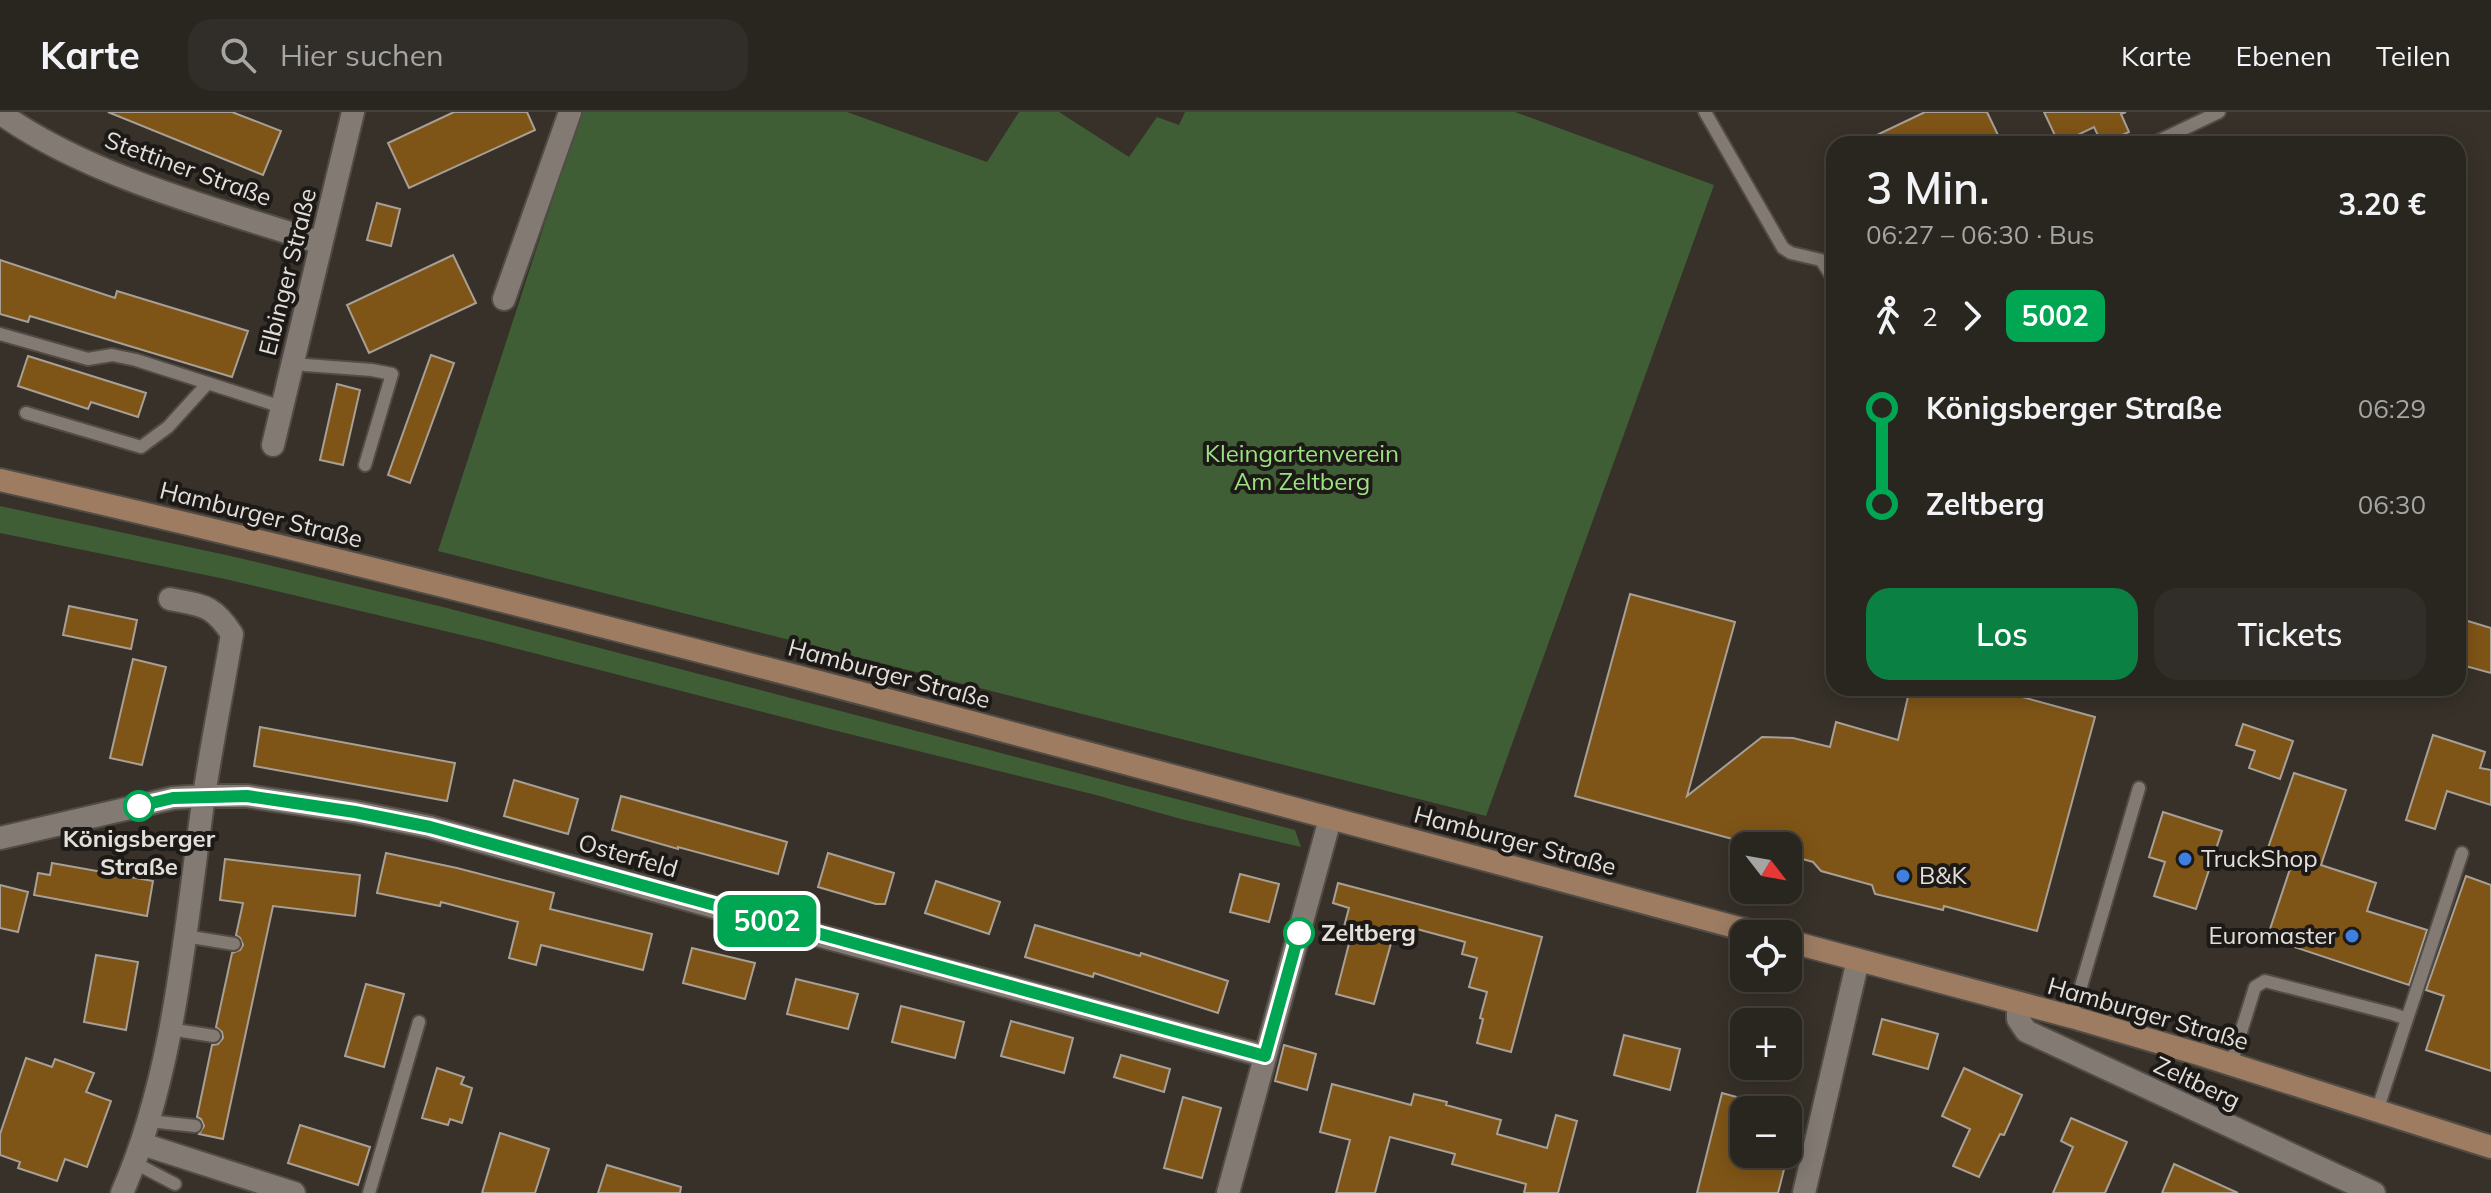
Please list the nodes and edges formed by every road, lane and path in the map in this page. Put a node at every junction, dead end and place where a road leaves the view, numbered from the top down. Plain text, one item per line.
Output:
1 (353, 112) edge
2 (570, 112) edge
3 (1705, 112) edge
4 (2219, 112) edge
5 (0, 113) edge
6 (2169, 136) edge
7 (321, 243) junction
8 (1826, 268) edge
9 (504, 299) dead end
10 (0, 334) edge
11 (292, 364) junction
12 (207, 384) junction
13 (282, 407) junction
14 (26, 413) dead end
15 (273, 445) dead end
16 (365, 465) dead end
17 (0, 480) edge
18 (170, 599) dead end
19 (2139, 788) dead end
20 (204, 796) junction
21 (1330, 819) junction
22 (0, 838) edge
23 (2462, 853) dead end
24 (1730, 926) edge
25 (185, 936) junction
26 (234, 944) dead end
27 (1802, 945) edge
28 (1858, 960) junction
29 (2018, 1003) junction
30 (2072, 1017) junction
31 (2407, 1019) junction
32 (419, 1022) dead end
33 (169, 1029) junction
34 (214, 1036) dead end
35 (1265, 1056) junction
36 (2231, 1064) junction
37 (2377, 1111) junction
38 (149, 1121) junction
39 (195, 1126) dead end
40 (2491, 1147) edge
41 (139, 1153) junction
42 (175, 1184) dead end
43 (122, 1193) edge
44 (294, 1193) edge
45 (369, 1193) edge
46 (1228, 1193) edge
47 (1804, 1193) edge
48 (2374, 1193) edge

1 - 7 street, Elbinger Straße
2 - 9 street
3 - 8 lane
4 - 6 lane
5 - 7 street, Stettiner Straße
7 - 11 street, Elbinger Straße
10 - 12 lane
11 - 13 street, Elbinger Straße
11 - 16 lane
12 - 13 lane
12 - 14 lane
13 - 15 street, Elbinger Straße
17 - 21 main road, Hamburger Straße
18 - 20 street
19 - 30 lane
20 - 22 street
20 - 25 street
20 - 35 street, Osterfeld
21 - 24 main road, Hamburger Straße
21 - 35 street
23 - 31 lane
25 - 26 lane
25 - 33 street
27 - 28 main road, Hamburger Straße
28 - 29 main road, Hamburger Straße
28 - 47 street
29 - 30 main road, Hamburger Straße
29 - 48 street, Zeltberg
30 - 36 main road, Hamburger Straße
31 - 36 lane
31 - 37 lane
32 - 45 lane
33 - 34 lane
33 - 38 street
35 - 46 street
36 - 37 main road, Hamburger Straße
37 - 40 main road, Hamburger Straße
38 - 39 lane
38 - 41 street
41 - 42 lane
41 - 43 street
41 - 44 street

